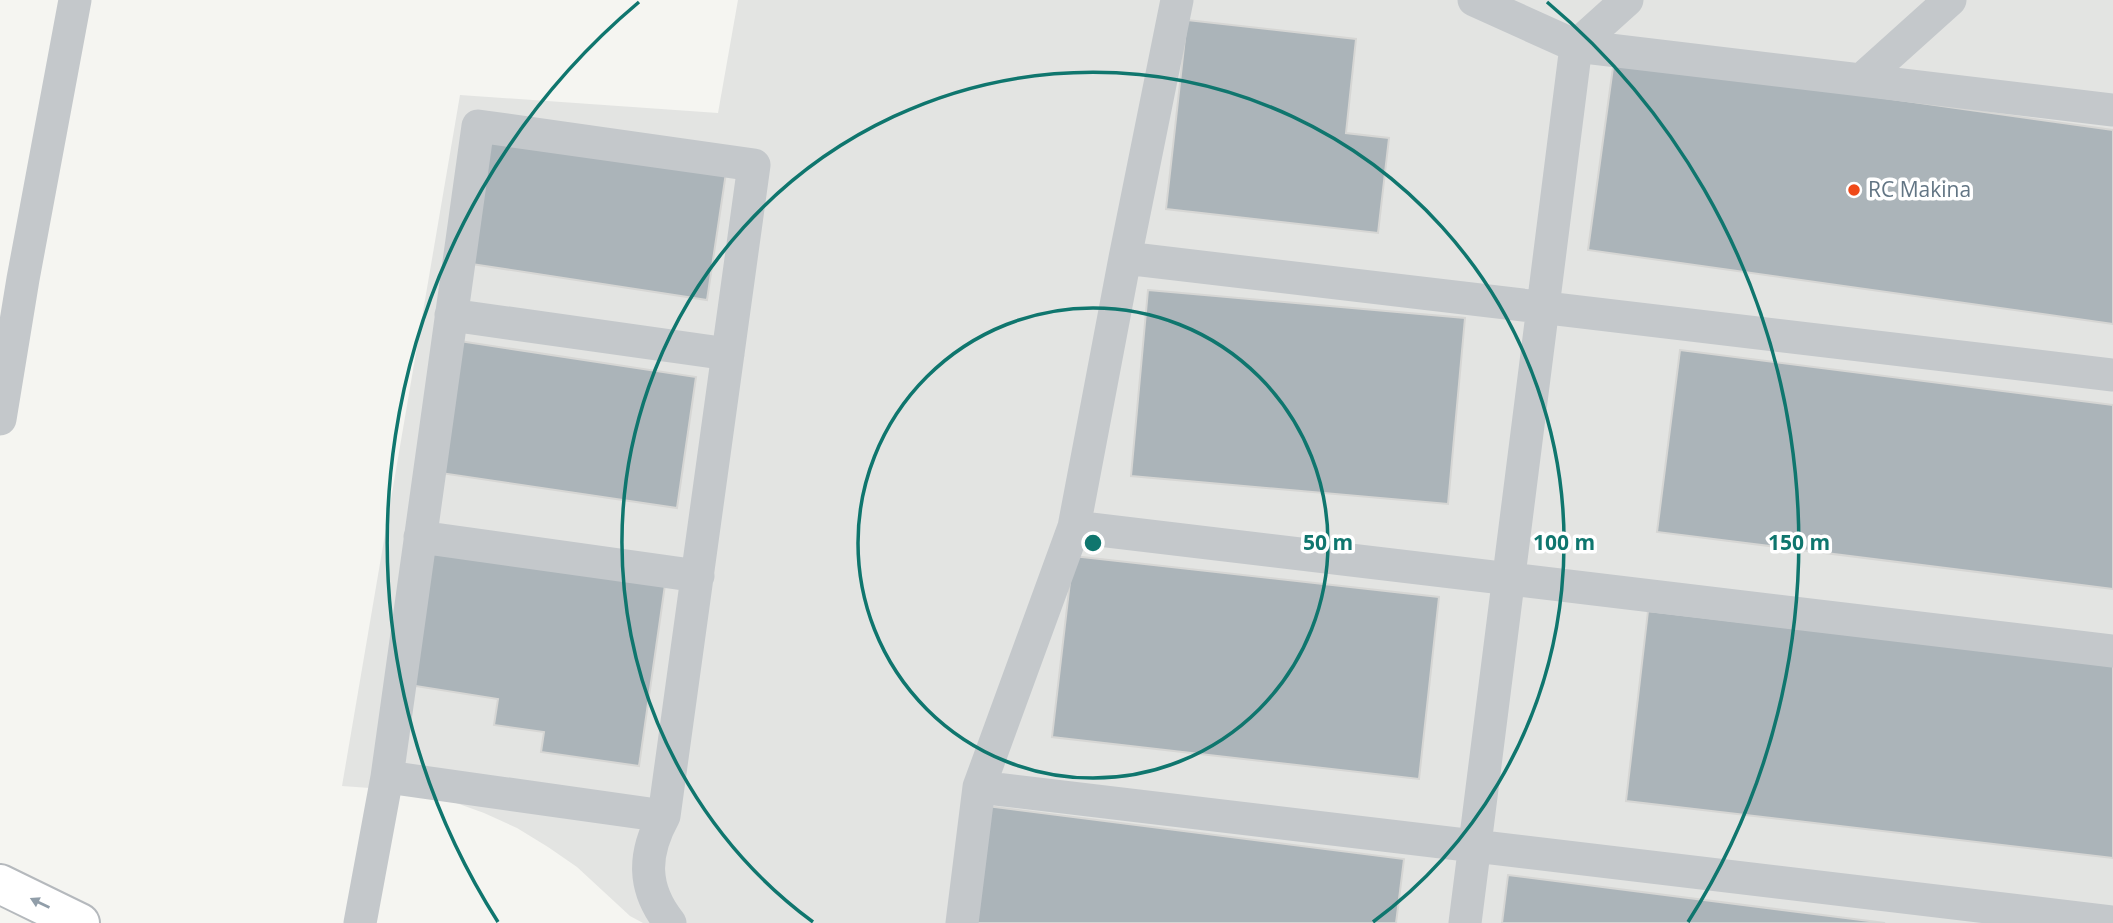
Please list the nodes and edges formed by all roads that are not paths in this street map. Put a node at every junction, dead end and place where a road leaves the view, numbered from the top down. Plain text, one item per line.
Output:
1 (75, 0) edge
2 (1177, 0) edge
3 (1474, 0) edge
4 (1627, 0) edge
5 (1950, 0) edge
6 (1576, 46) junction
7 (1861, 80) junction
8 (2113, 110) edge
9 (1125, 258) junction
10 (1543, 307) junction
11 (451, 315) junction
12 (728, 354) junction
13 (2113, 375) edge
14 (0, 419) edge
15 (1074, 527) junction
16 (420, 537) junction
17 (698, 576) junction
18 (1508, 579) junction
19 (2113, 651) edge
20 (387, 778) junction
21 (979, 787) junction
22 (664, 816) junction
23 (1475, 846) junction
24 (0, 884) edge
25 (1954, 913) edge
26 (2113, 922) edge
27 (80, 923) edge
28 (360, 923) edge
29 (670, 923) edge
30 (962, 923) edge
31 (1465, 923) edge

1 - 14 street
2 - 9 street
3 - 6 street
4 - 6 street
5 - 7 street
6 - 7 street
6 - 10 street
7 - 8 street
9 - 10 street
9 - 15 street
10 - 13 street
10 - 18 street
11 - 12 street
11 - 12 street
11 - 16 street
12 - 17 street
15 - 18 street
15 - 21 street
16 - 17 street
16 - 20 street
17 - 22 street
18 - 19 street
18 - 23 street
20 - 22 street
20 - 28 street
21 - 23 street
21 - 30 street
22 - 29 street
23 - 25 street
23 - 31 street
27 -> 24 main road
25 - 26 street

